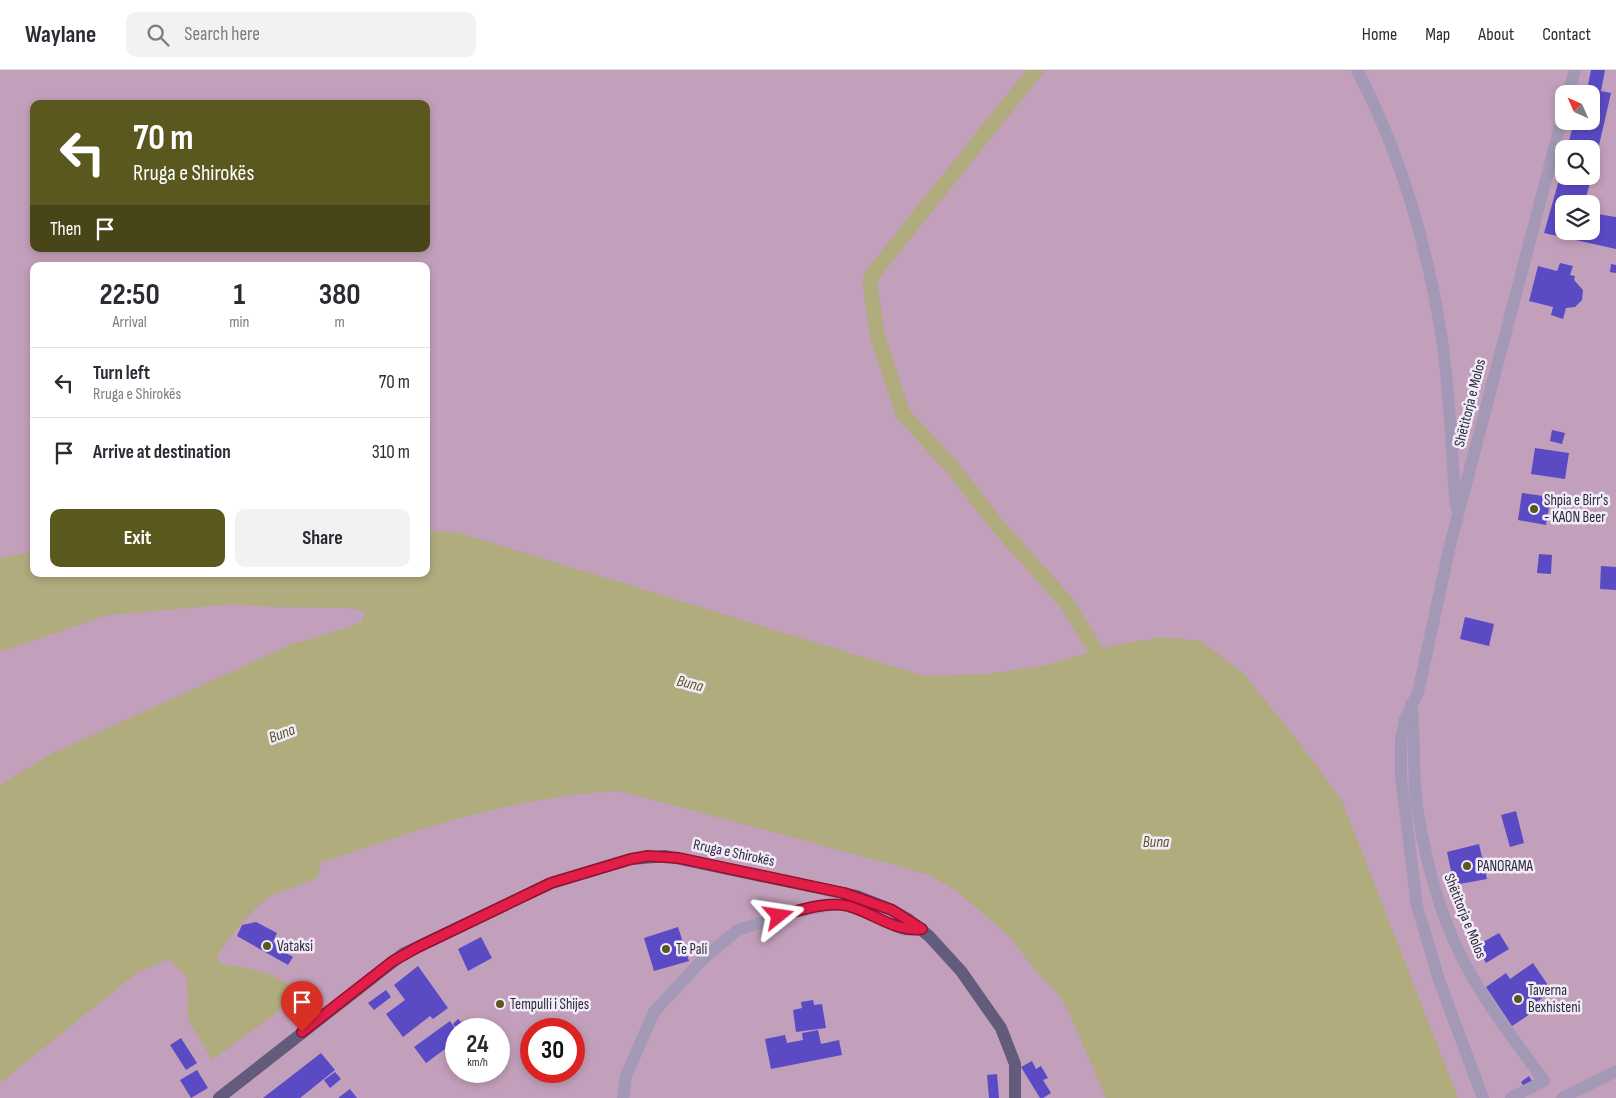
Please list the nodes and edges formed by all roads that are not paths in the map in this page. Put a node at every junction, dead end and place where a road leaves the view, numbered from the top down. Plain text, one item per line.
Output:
1 (1356, 70) edge
2 (1575, 70) edge
3 (1571, 85) edge
4 (1559, 130) edge
5 (1457, 517) junction
6 (1411, 704) junction
7 (922, 929) junction
8 (1616, 1071) edge
9 (219, 1098) edge
10 (623, 1098) edge
11 (1016, 1098) edge
12 (1483, 1098) edge
13 (1511, 1098) edge
14 (1562, 1098) edge

1 - 5 street
2 - 3 street
4 - 5 street, Shëtitorja e Molos
5 - 6 street, Shëtitorja e Molos
6 - 12 street, Shëtitorja e Molos
6 - 13 street, Shëtitorja e Molos
7 - 9 main road, Rruga e Shirokës
7 - 10 street
7 - 11 main road, Rruga e Shirokës
8 - 14 street

